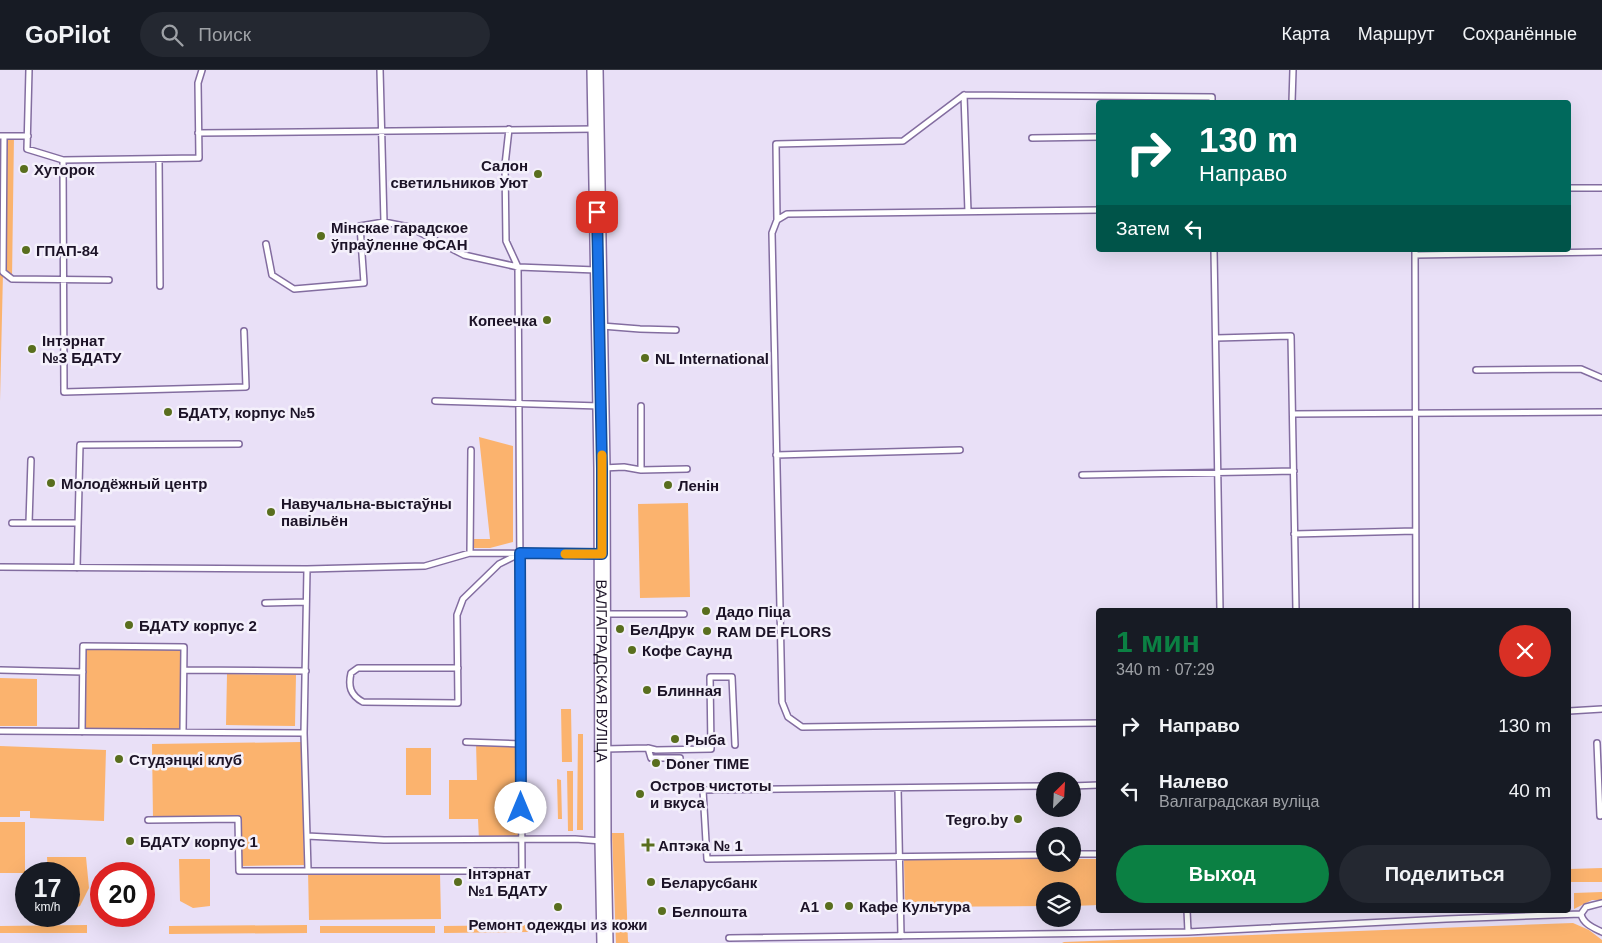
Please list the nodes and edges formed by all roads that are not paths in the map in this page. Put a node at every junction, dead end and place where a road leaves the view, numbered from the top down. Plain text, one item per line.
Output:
1 (29, 70) edge
2 (202, 70) edge
3 (380, 70) edge
4 (595, 70) edge
5 (1293, 70) edge
6 (964, 95) junction
7 (1126, 99) edge
8 (1212, 100) edge
9 (1292, 100) edge
10 (596, 128) junction
11 (509, 129) junction
12 (382, 132) junction
13 (198, 133) junction
14 (2, 136) edge
15 (28, 136) junction
16 (1096, 137) edge
17 (1032, 138) dead end
18 (159, 159) junction
19 (63, 160) junction
20 (1571, 188) edge
21 (1602, 188) edge
22 (1096, 210) edge
23 (968, 212) junction
24 (777, 220) junction
25 (384, 222) junction
26 (266, 244) dead end
27 (1214, 252) edge
28 (1415, 252) edge
29 (1602, 252) edge
30 (518, 267) junction
31 (598, 270) junction
32 (65, 280) junction
33 (109, 280) dead end
34 (160, 286) dead end
35 (600, 326) junction
36 (676, 330) dead end
37 (244, 331) dead end
38 (1216, 338) junction
39 (1476, 370) dead end
40 (1602, 378) edge
41 (435, 400) dead end
42 (519, 403) junction
43 (600, 406) junction
44 (641, 406) dead end
45 (1602, 412) edge
46 (1293, 414) junction
47 (1414, 414) junction
48 (239, 444) dead end
49 (471, 450) dead end
50 (960, 450) dead end
51 (776, 455) junction
52 (31, 460) dead end
53 (602, 468) junction
54 (687, 469) dead end
55 (641, 470) junction
56 (1294, 471) junction
57 (1218, 472) junction
58 (1082, 475) dead end
59 (12, 523) dead end
60 (29, 523) junction
61 (78, 523) junction
62 (1415, 532) junction
63 (1294, 534) junction
64 (470, 553) junction
65 (520, 553) junction
66 (602, 554) junction
67 (0, 567) edge
68 (77, 568) junction
69 (306, 569) junction
70 (265, 602) dead end
71 (306, 602) junction
72 (1220, 608) edge
73 (1296, 608) edge
74 (1416, 608) edge
75 (602, 614) junction
76 (684, 614) dead end
77 (458, 668) junction
78 (0, 670) edge
79 (184, 670) junction
80 (306, 671) junction
81 (82, 672) junction
82 (1602, 710) edge
83 (1571, 711) edge
84 (1096, 723) edge
85 (0, 731) edge
86 (82, 732) junction
87 (183, 732) junction
88 (304, 733) junction
89 (466, 742) dead end
90 (1597, 743) dead end
91 (521, 744) junction
92 (735, 745) dead end
93 (648, 748) junction
94 (603, 749) junction
95 (680, 758) dead end
96 (1096, 785) edge
97 (1036, 786) edge
98 (1081, 786) edge
99 (898, 788) junction
100 (1600, 816) dead end
101 (148, 820) dead end
102 (307, 836) junction
103 (521, 840) junction
104 (603, 841) junction
105 (1081, 854) edge
106 (1096, 854) edge
107 (1036, 855) edge
108 (899, 856) junction
109 (308, 870) junction
110 (1602, 903) edge
111 (1187, 913) edge
112 (1581, 914) junction
113 (1188, 932) junction
114 (1602, 932) edge
115 (901, 936) junction
116 (729, 938) dead end
117 (605, 943) edge

1 - 15 lane
2 - 13 lane
3 - 12 lane
4 - 10 main road, ВАЛГАГРАДСКАЯ ВУЛІЦА
5 - 9 lane
6 - 7 lane
6 - 23 lane
6 - 24 lane
7 - 8 lane
10 - 11 lane
10 - 31 main road, ВАЛГАГРАДСКАЯ ВУЛІЦА
11 - 12 lane
11 - 30 lane
12 - 13 lane
12 - 25 lane
13 - 18 lane
14 - 15 lane
14 - 32 lane
15 - 19 lane
16 - 17 lane
18 - 19 lane
18 - 34 lane
19 - 32 lane
20 - 21 lane
22 - 23 lane
23 - 24 lane
24 - 51 lane
25 - 26 lane
25 - 30 lane
27 - 38 lane
28 - 29 lane
28 - 47 lane
30 - 31 lane
30 - 42 lane
31 - 35 main road, ВАЛГАГРАДСКАЯ ВУЛІЦА
32 - 33 lane
32 - 37 lane
35 - 36 lane
35 - 43 main road, ВАЛГАГРАДСКАЯ ВУЛІЦА
38 - 46 lane
38 - 57 lane
39 - 40 lane
41 - 42 lane
42 - 43 lane
42 - 65 lane
43 - 53 main road, ВАЛГАГРАДСКАЯ ВУЛІЦА
44 - 55 lane
45 - 47 lane
46 - 47 lane
46 - 56 lane
47 - 62 lane
48 - 61 lane
49 - 64 lane
50 - 51 lane
51 - 84 lane
52 - 60 lane
53 - 55 lane
53 - 66 main road, ВАЛГАГРАДСКАЯ ВУЛІЦА
54 - 55 lane
56 - 57 lane
56 - 63 lane
57 - 58 lane
57 - 72 lane
59 - 60 lane
60 - 61 lane
61 - 68 lane
62 - 63 lane
62 - 74 lane
63 - 73 lane
64 - 65 lane
64 - 69 lane
65 - 66 lane
65 - 77 lane
65 - 91 lane
66 - 75 main road, ВАЛГАГРАДСКАЯ ВУЛІЦА
67 - 68 lane
68 - 69 lane
69 - 71 lane
70 - 71 lane
71 - 80 lane
75 - 76 lane
75 - 94 main road, ВАЛГАГРАДСКАЯ ВУЛІЦА
77 - 77 lane
78 - 81 lane
79 - 80 lane
79 - 81 lane
79 - 87 lane
80 - 88 lane
81 - 86 lane
82 - 83 lane
85 - 86 lane
86 - 87 lane
87 - 88 lane
88 - 102 lane
89 - 91 lane
90 - 100 lane
91 - 103 lane
92 - 93 lane
93 - 94 lane
93 - 95 lane
94 - 104 main road, ВАЛГАГРАДСКАЯ ВУЛІЦА
96 - 98 lane
97 - 99 lane
99 - 108 lane
99 - 108 lane
101 - 109 lane
102 - 103 lane
102 - 109 lane
103 - 104 lane
103 - 109 lane
104 - 117 main road, ВАЛГАГРАДСКАЯ ВУЛІЦА
105 - 106 lane
107 - 108 lane
108 - 115 lane
110 - 112 lane
111 - 113 lane
112 - 113 lane
112 - 114 lane
113 - 115 lane
115 - 116 lane

